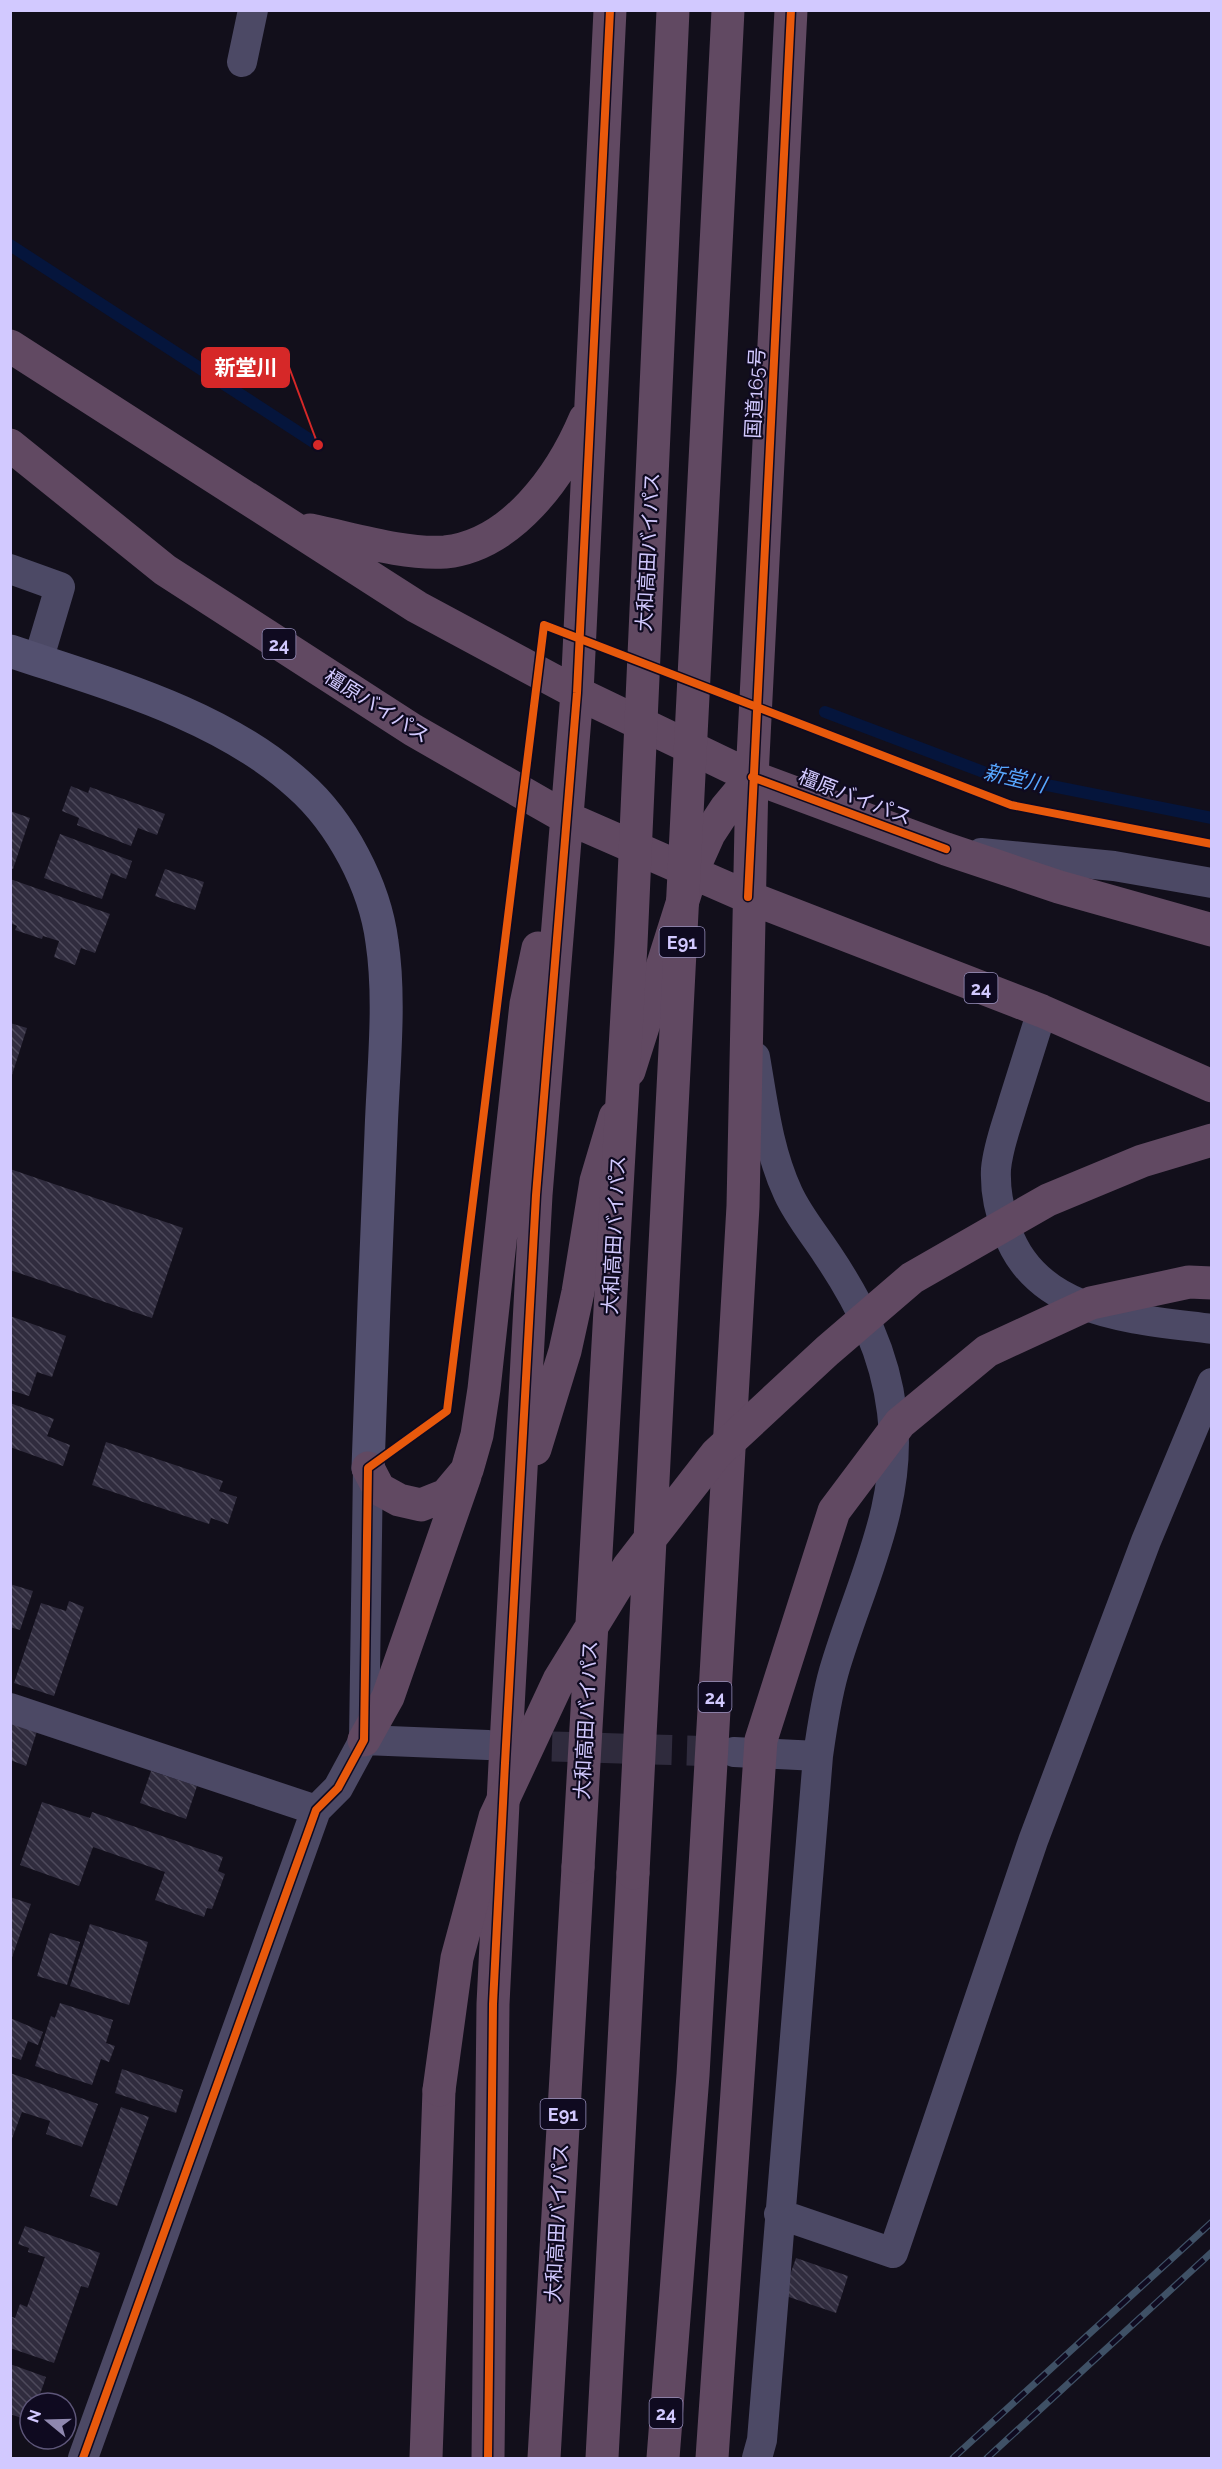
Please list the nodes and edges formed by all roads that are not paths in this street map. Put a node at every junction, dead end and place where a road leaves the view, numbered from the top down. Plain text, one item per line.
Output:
1 (253, 10) edge
2 (610, 10) edge
3 (673, 10) edge
4 (728, 10) edge
5 (791, 10) edge
6 (242, 62) dead end
7 (10, 346) edge
8 (591, 405) junction
9 (10, 445) edge
10 (290, 526) junction
11 (10, 569) edge
12 (24, 656) edge
13 (577, 693) junction
14 (752, 777) junction
15 (565, 817) junction
16 (946, 849) junction
17 (692, 872) junction
18 (1212, 884) edge
19 (748, 897) junction
20 (1212, 930) edge
21 (1042, 1011) junction
22 (749, 1027) junction
23 (1212, 1086) edge
24 (1212, 1140) edge
25 (1212, 1282) edge
26 (1212, 1329) edge
27 (1212, 1383) edge
28 (368, 1468) junction
29 (467, 1470) junction
30 (520, 1497) junction
31 (10, 1708) edge
32 (364, 1740) junction
33 (488, 1744) tunnel mouth
34 (734, 1752) tunnel mouth
35 (818, 1756) junction
36 (316, 1810) junction
37 (779, 2214) junction
38 (83, 2458) edge
39 (426, 2458) edge
40 (488, 2458) edge
41 (544, 2458) edge
42 (602, 2458) edge
43 (663, 2458) edge
44 (712, 2458) edge
45 (757, 2458) edge

1 - 6 street
2 - 8 highway
3 - 41 highway, 大和高田バイパス / E91, bridge
4 - 42 highway, E91, bridge
5 - 14 highway, 国道165号 / 24
7 - 10 highway, 橿原バイパス
8 - 10 highway
8 - 13 highway
9 - 15 highway, 橿原バイパス / 24
10 - 13 highway, 橿原バイパス
11 - 12 street
12 - 28 street
13 - 14 highway, 橿原バイパス
13 - 15 highway
14 - 16 highway, 橿原バイパス
14 - 17 highway
14 - 19 highway, 24
15 - 17 highway, 橿原バイパス / 24
15 - 29 highway
15 - 30 highway
16 - 18 street
16 - 20 highway, 橿原バイパス
17 - 19 highway, 橿原バイパス / 24
17 - 30 highway
19 - 21 highway, 橿原バイパス / 24
19 - 22 highway, 24
21 - 23 highway, 橿原バイパス / 24
21 - 26 street
22 - 35 street
22 - 43 highway, 24
24 - 39 highway, bridge
25 - 44 highway, bridge
27 - 37 street
28 - 29 highway
28 - 32 street
29 - 32 highway
30 - 40 highway
31 - 36 street
32 - 33 street
32 - 36 street
34 - 35 street
35 - 37 street
36 - 38 street
37 - 45 street

